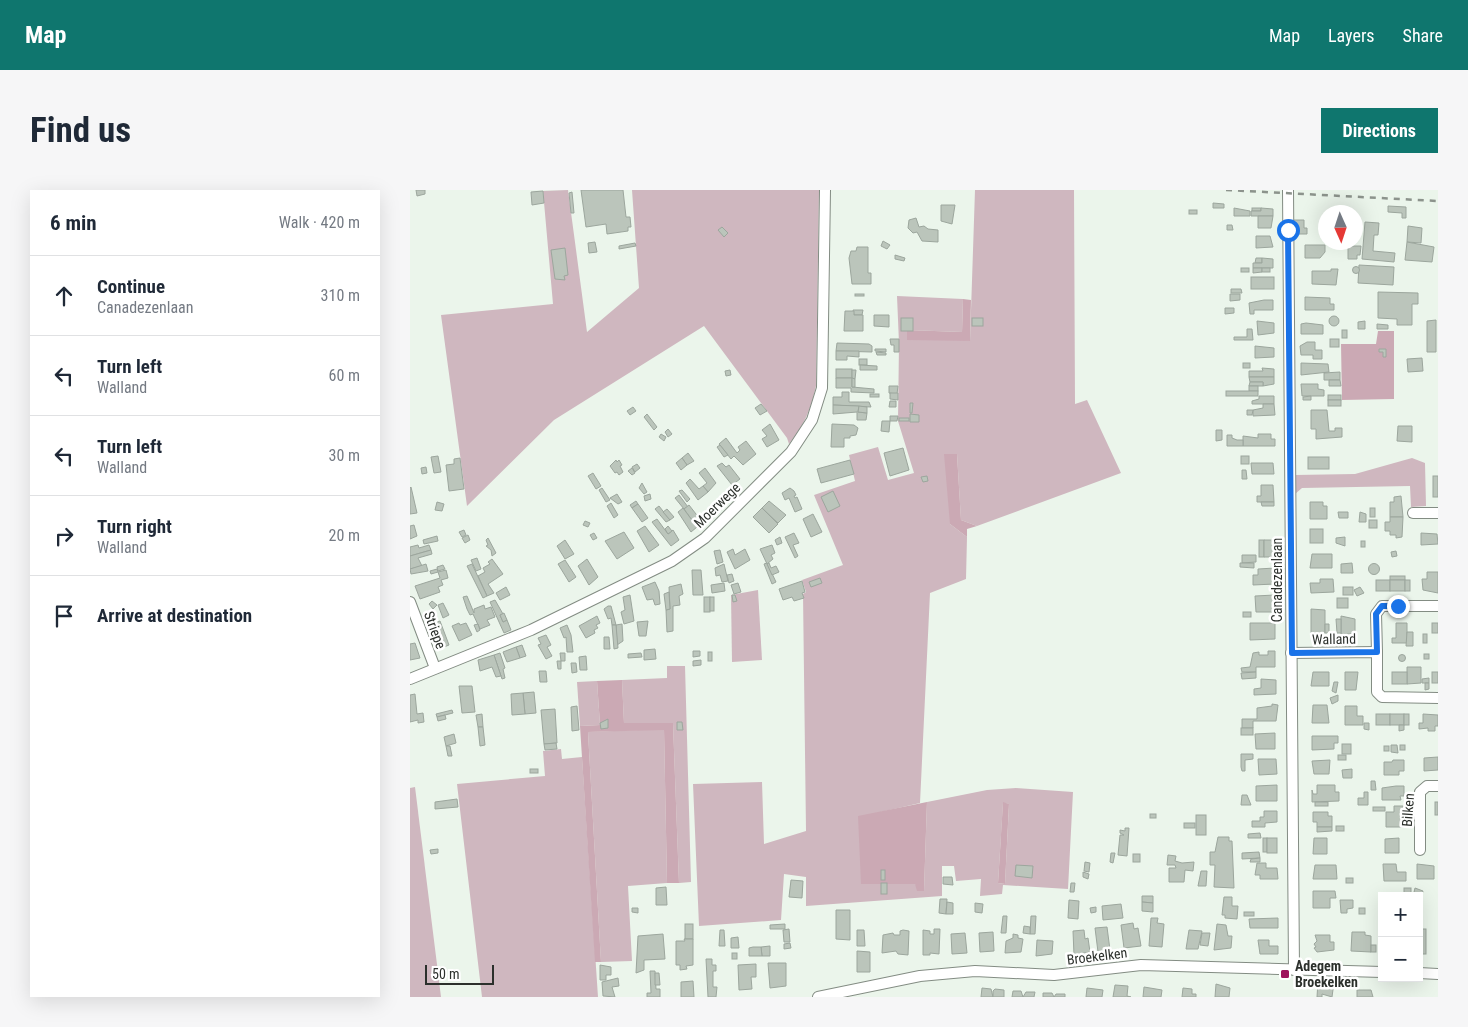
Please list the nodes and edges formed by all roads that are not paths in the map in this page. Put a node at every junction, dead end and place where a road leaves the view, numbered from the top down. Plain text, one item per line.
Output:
1 (825, 190) edge
2 (1288, 190) edge
3 (1413, 513) dead end
4 (1438, 513) edge
5 (410, 602) edge
6 (1438, 606) edge
7 (1377, 652) junction
8 (1292, 653) junction
9 (435, 668) junction
10 (410, 679) edge
11 (1438, 698) edge
12 (1438, 786) edge
13 (1420, 850) dead end
14 (1294, 970) junction
15 (1378, 972) edge
16 (1423, 973) edge
17 (1438, 974) edge
18 (818, 997) edge

1 - 9 street, Moerwege
2 - 8 street, Canadezenlaan
3 - 4 street
5 - 9 street, Striepe
6 - 7 street, Walland
7 - 8 street, Walland
7 - 11 street, Walland
8 - 14 street, Canadezenlaan
9 - 10 street, Moerwege
12 - 13 street, Bilken
14 - 15 street, Broekelken
14 - 18 street, Broekelken
16 - 17 street

